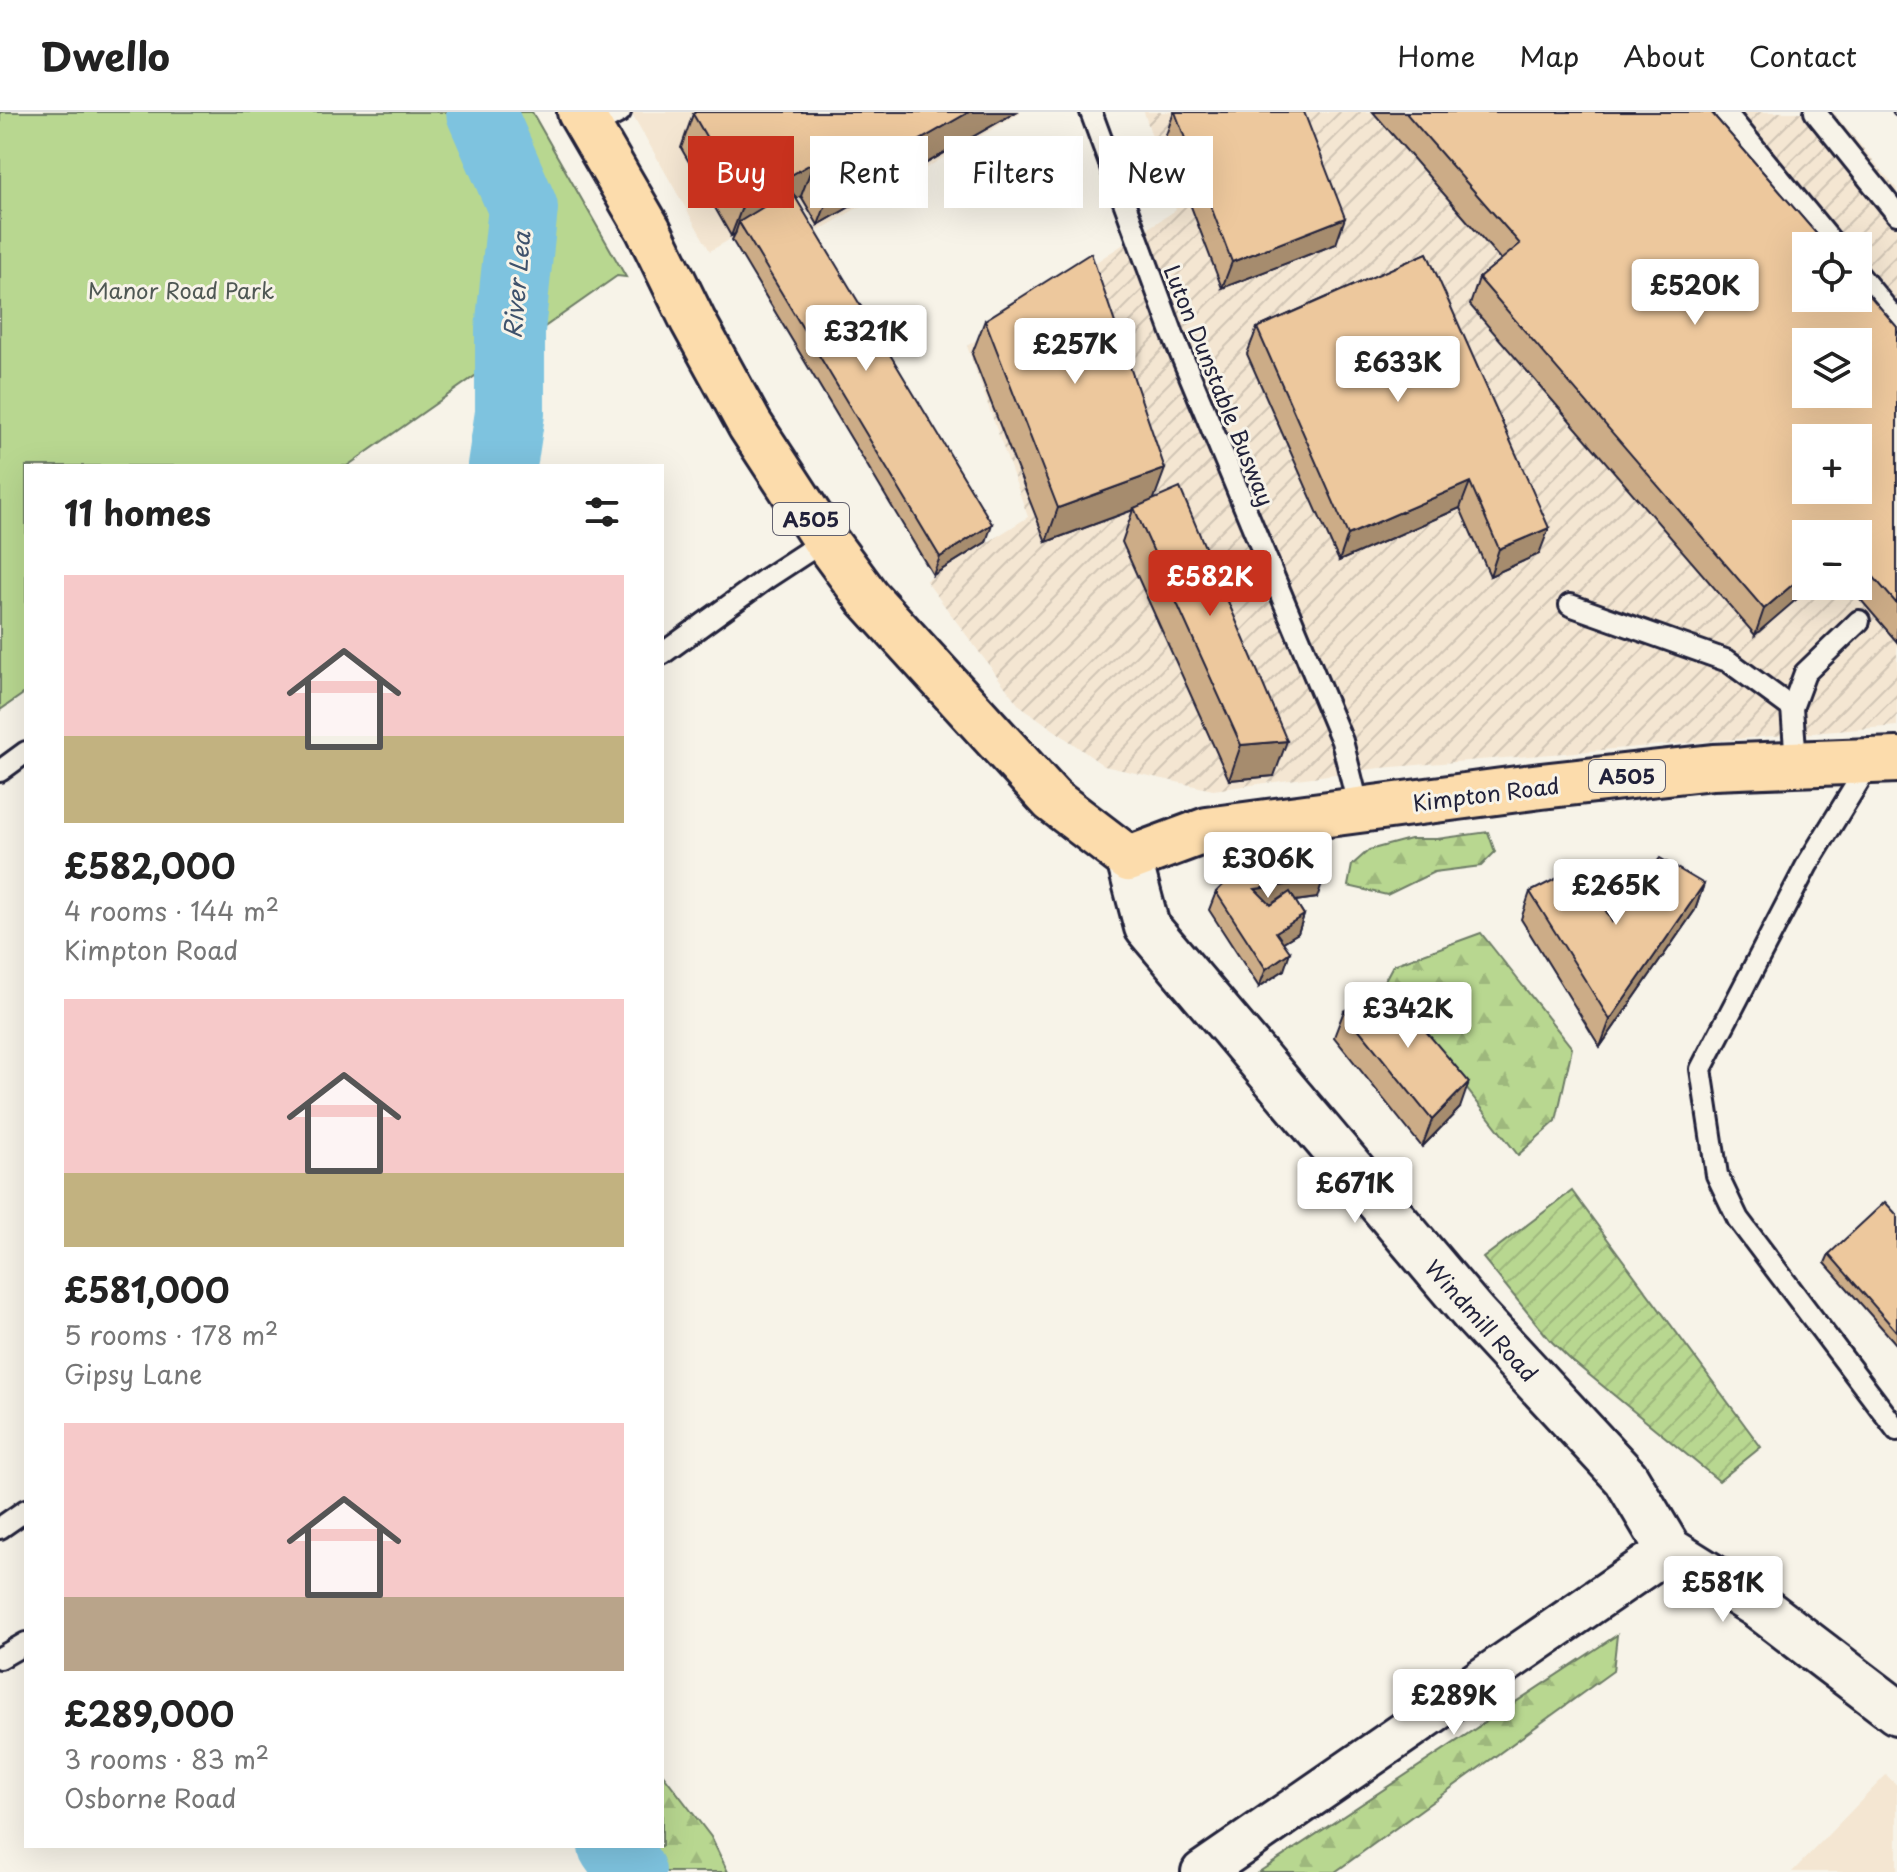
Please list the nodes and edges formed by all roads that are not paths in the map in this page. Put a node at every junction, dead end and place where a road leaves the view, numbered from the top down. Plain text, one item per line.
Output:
1 (1091, 112) edge
2 (1725, 112) edge
3 (1815, 112) edge
4 (596, 117) edge
5 (1897, 214) edge
6 (1824, 232) edge
7 (1872, 291) edge
8 (1897, 321) edge
9 (825, 540) junction
10 (1570, 605) dead end
11 (1859, 621) dead end
12 (664, 653) edge
13 (1792, 708) junction
14 (24, 753) edge
15 (1884, 760) edge
16 (1796, 762) junction
17 (0, 771) edge
18 (1359, 809) junction
19 (1129, 859) junction
20 (1897, 1430) edge
21 (24, 1511) edge
22 (0, 1528) edge
23 (1669, 1550) junction
24 (24, 1644) edge
25 (0, 1658) edge
26 (1897, 1712) edge
27 (1202, 1872) edge

1 - 18 lane, Luton Dunstable Busway
2 - 6 lane
3 - 5 lane
4 - 9 highway, A505
7 - 8 lane
9 - 12 lane
9 - 19 highway, A505
10 - 13 lane
11 - 13 lane
13 - 16 lane
14 - 17 lane
15 - 16 highway, Kimpton Road / A505
15 - 20 lane
16 - 18 highway, Kimpton Road / A505
18 - 19 highway, Kimpton Road / A505
19 - 23 main road, Windmill Road
21 - 22 lane
23 - 26 main road
23 - 27 street
24 - 25 lane

